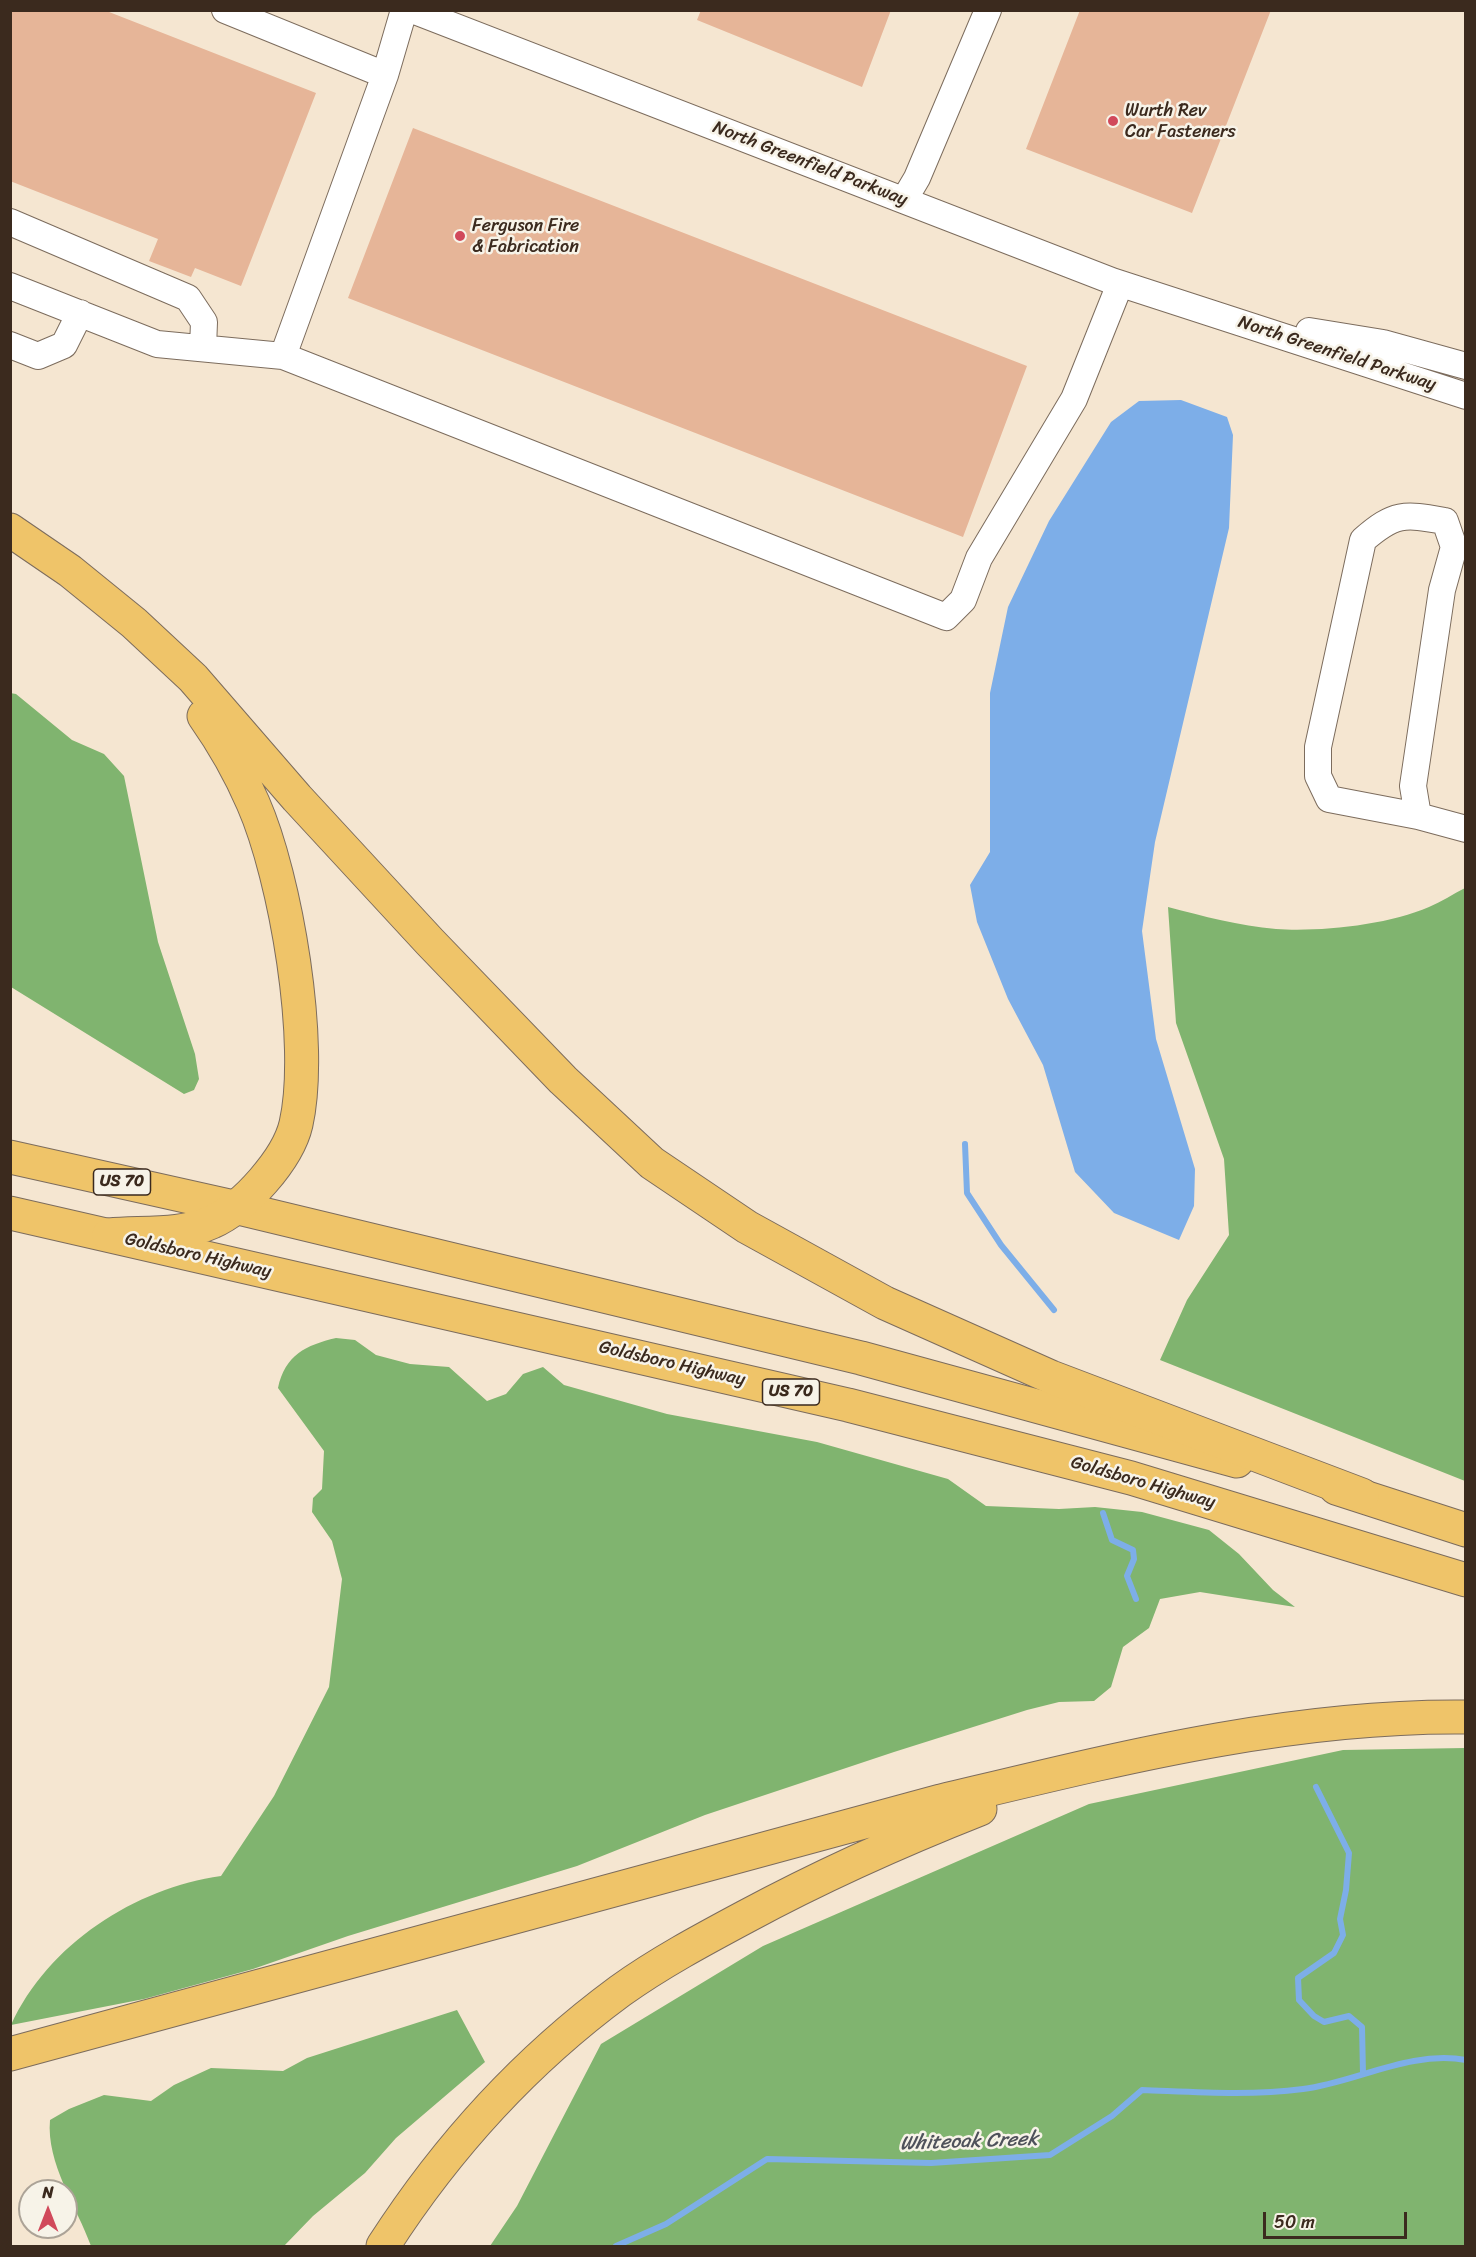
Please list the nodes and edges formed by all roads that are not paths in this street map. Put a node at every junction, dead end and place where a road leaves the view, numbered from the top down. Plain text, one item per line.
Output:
1 (225, 10) edge
2 (404, 10) edge
3 (412, 10) edge
4 (988, 10) edge
5 (385, 75) junction
6 (904, 200) junction
7 (10, 222) edge
8 (1120, 284) junction
9 (10, 286) edge
10 (80, 313) junction
11 (1208, 314) junction
12 (10, 345) edge
13 (203, 348) junction
14 (283, 357) junction
15 (1466, 366) edge
16 (1466, 396) edge
17 (10, 530) edge
18 (134, 623) junction
19 (1418, 816) junction
20 (1466, 829) edge
21 (10, 1157) edge
22 (234, 1207) junction
23 (10, 1214) edge
24 (109, 1235) junction
25 (1362, 1495) junction
26 (1466, 1530) edge
27 (1466, 1580) edge
28 (1466, 1718) edge
29 (1087, 1767) junction
30 (10, 2054) edge
31 (383, 2247) edge

1 - 5 street
2 - 5 street
3 - 6 street, North Greenfield Parkway
4 - 6 street
5 - 14 street
6 - 8 street, North Greenfield Parkway
7 - 13 street
8 - 11 street, North Greenfield Parkway
8 - 14 street
9 - 10 street
10 - 12 street
10 - 13 street
11 - 15 street, North Greenfield Parkway
11 - 16 street, North Greenfield Parkway
13 - 14 street
17 - 18 main road
18 - 22 main road
18 - 25 main road
19 - 19 street
19 - 20 street
21 - 22 main road, US 70
22 - 24 main road
22 - 25 main road, US 70
23 - 24 main road, Goldsboro Highway / US 70
24 - 27 main road, Goldsboro Highway / US 70
25 - 26 main road, US 70
28 - 29 main road
29 - 30 main road
29 - 31 main road

